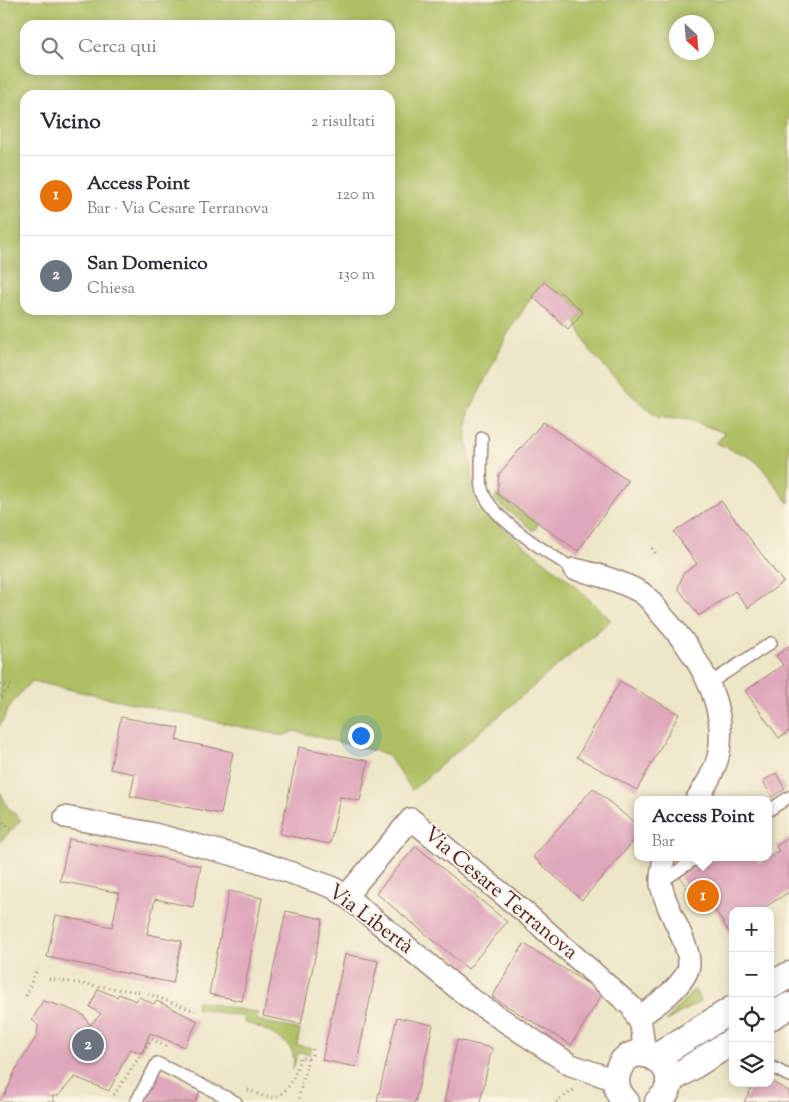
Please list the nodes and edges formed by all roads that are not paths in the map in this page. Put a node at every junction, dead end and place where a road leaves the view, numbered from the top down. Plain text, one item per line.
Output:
1 (482, 438) dead end
2 (574, 569) joint
3 (771, 643) dead end
4 (710, 683) junction
5 (698, 796) edge
6 (789, 796) edge
7 (772, 808) edge
8 (66, 817) dead end
9 (664, 861) edge
10 (692, 861) edge
11 (661, 882) junction
12 (346, 896) junction
13 (789, 975) edge
14 (774, 984) edge
15 (789, 1006) edge
16 (729, 1011) edge
17 (774, 1015) edge
18 (637, 1018) junction
19 (732, 1042) edge
20 (650, 1055) junction
21 (774, 1067) edge
22 (789, 1076) edge
23 (663, 1091) edge
24 (614, 1094) edge
25 (136, 1102) edge
26 (236, 1102) edge

1 - 2 lane
2 - 4 street
3 - 4 lane
4 - 5 street
6 - 7 lane
8 - 12 street, Via Libertà
9 - 11 street
10 - 11 lane
11 - 18 street
12 - 18 street, Via Cesare Terranova
12 - 24 street, Via Libertà
13 - 14 street
15 - 17 street
16 - 20 street
18 - 20 street, Via Cesare Terranova
19 - 23 street
20 - 23 street
20 - 24 street
21 - 22 lane
25 - 26 lane

